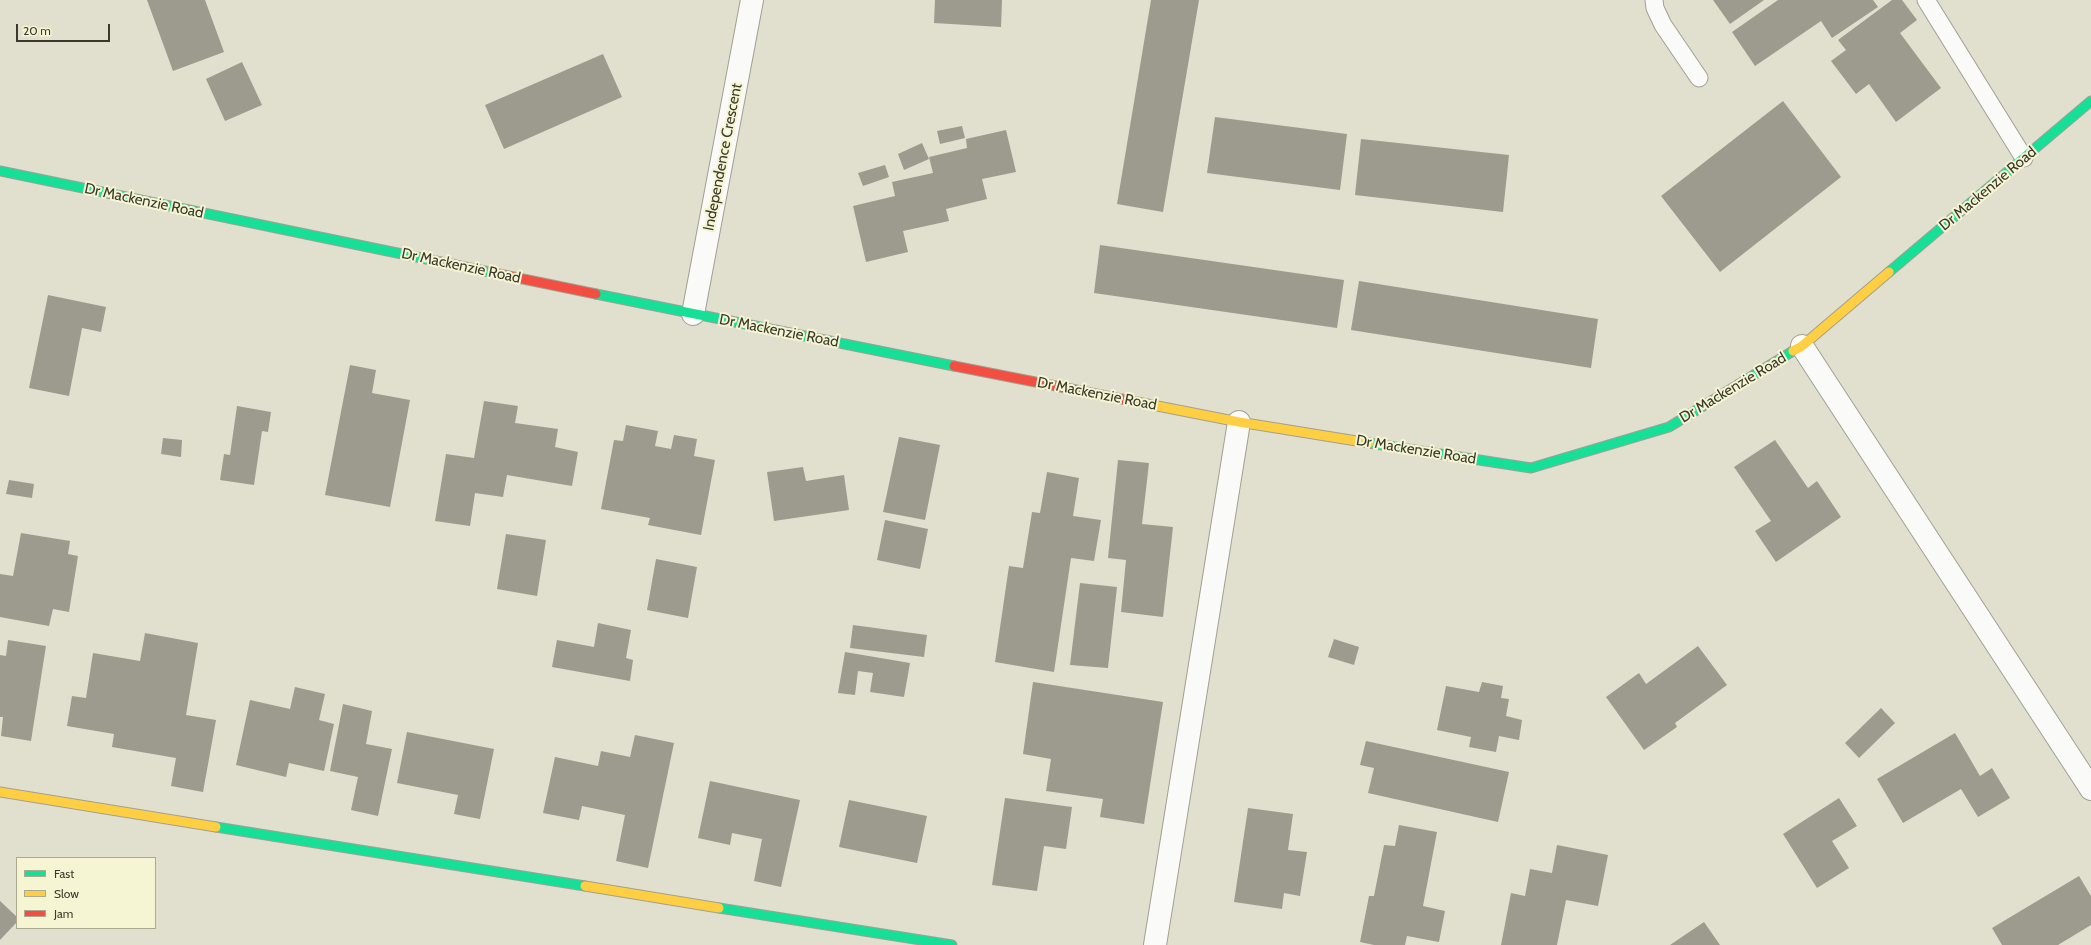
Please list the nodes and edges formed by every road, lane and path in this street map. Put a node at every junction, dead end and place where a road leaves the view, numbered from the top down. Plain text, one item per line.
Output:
1 (752, 0) edge
2 (1654, 0) edge
3 (1926, 0) edge
4 (1699, 78) dead end
5 (2091, 101) edge
6 (2024, 158) junction
7 (0, 171) edge
8 (694, 314) junction
9 (1802, 346) junction
10 (1239, 422) junction
11 (2091, 789) edge
12 (0, 792) edge
13 (952, 945) edge
14 (1155, 945) edge

1 - 8 street, Independence Crescent
2 - 4 lane
3 - 6 lane
5 - 6 street, Dr Mackenzie Road
6 - 9 street, Dr Mackenzie Road
7 - 8 street, Dr Mackenzie Road
8 - 10 street, Dr Mackenzie Road
9 - 10 street, Dr Mackenzie Road
9 - 11 street
10 - 14 street
12 - 13 street

